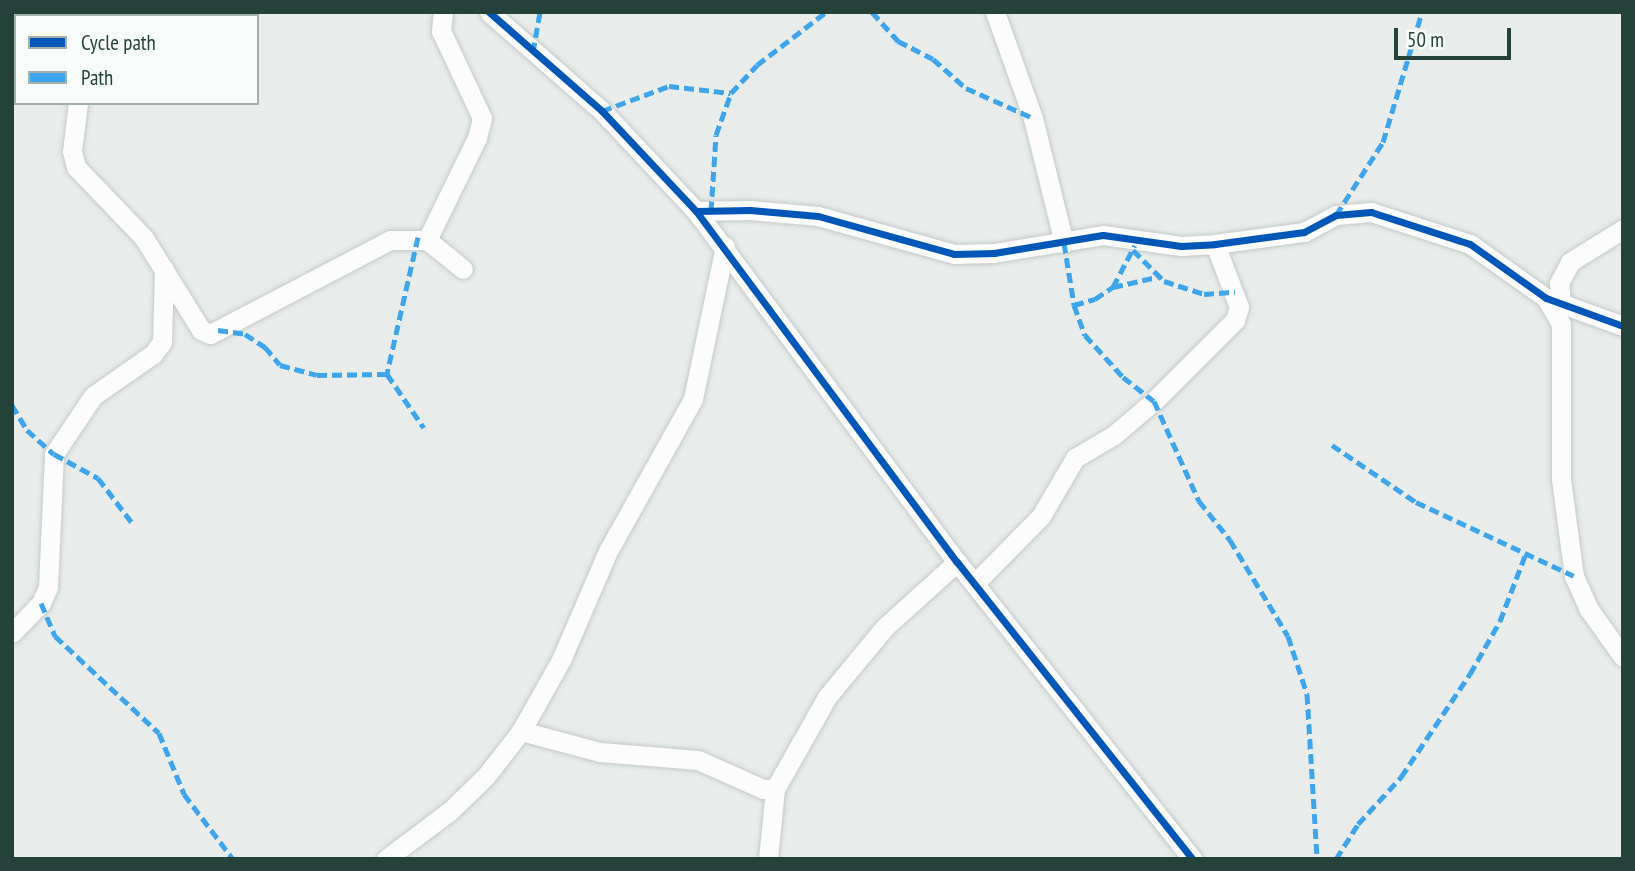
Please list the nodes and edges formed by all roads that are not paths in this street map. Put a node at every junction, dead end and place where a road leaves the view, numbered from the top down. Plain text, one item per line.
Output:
1 (443, 12) edge
2 (489, 12) edge
3 (995, 12) edge
4 (78, 105) edge
5 (696, 211) junction
6 (1623, 229) edge
7 (427, 240) junction
8 (1064, 243) junction
9 (1215, 244) junction
10 (724, 246) junction
11 (164, 268) junction
12 (463, 270) dead end
13 (1554, 301) junction
14 (1623, 326) edge
15 (957, 562) junction
16 (975, 583) junction
17 (12, 632) edge
18 (1623, 657) edge
19 (521, 731) junction
20 (775, 789) junction
21 (386, 859) edge
22 (768, 859) edge
23 (1192, 859) edge

1 - 7 street
2 - 5 street
3 - 8 street
4 - 11 street
5 - 8 street
5 - 10 street
6 - 13 street
7 - 11 street
7 - 12 street
8 - 9 street
9 - 13 street
9 - 16 street
10 - 15 street
10 - 19 street
11 - 17 street
13 - 14 street
13 - 18 street
15 - 16 street
15 - 20 street
16 - 23 street
19 - 20 street
19 - 21 street
20 - 22 street

